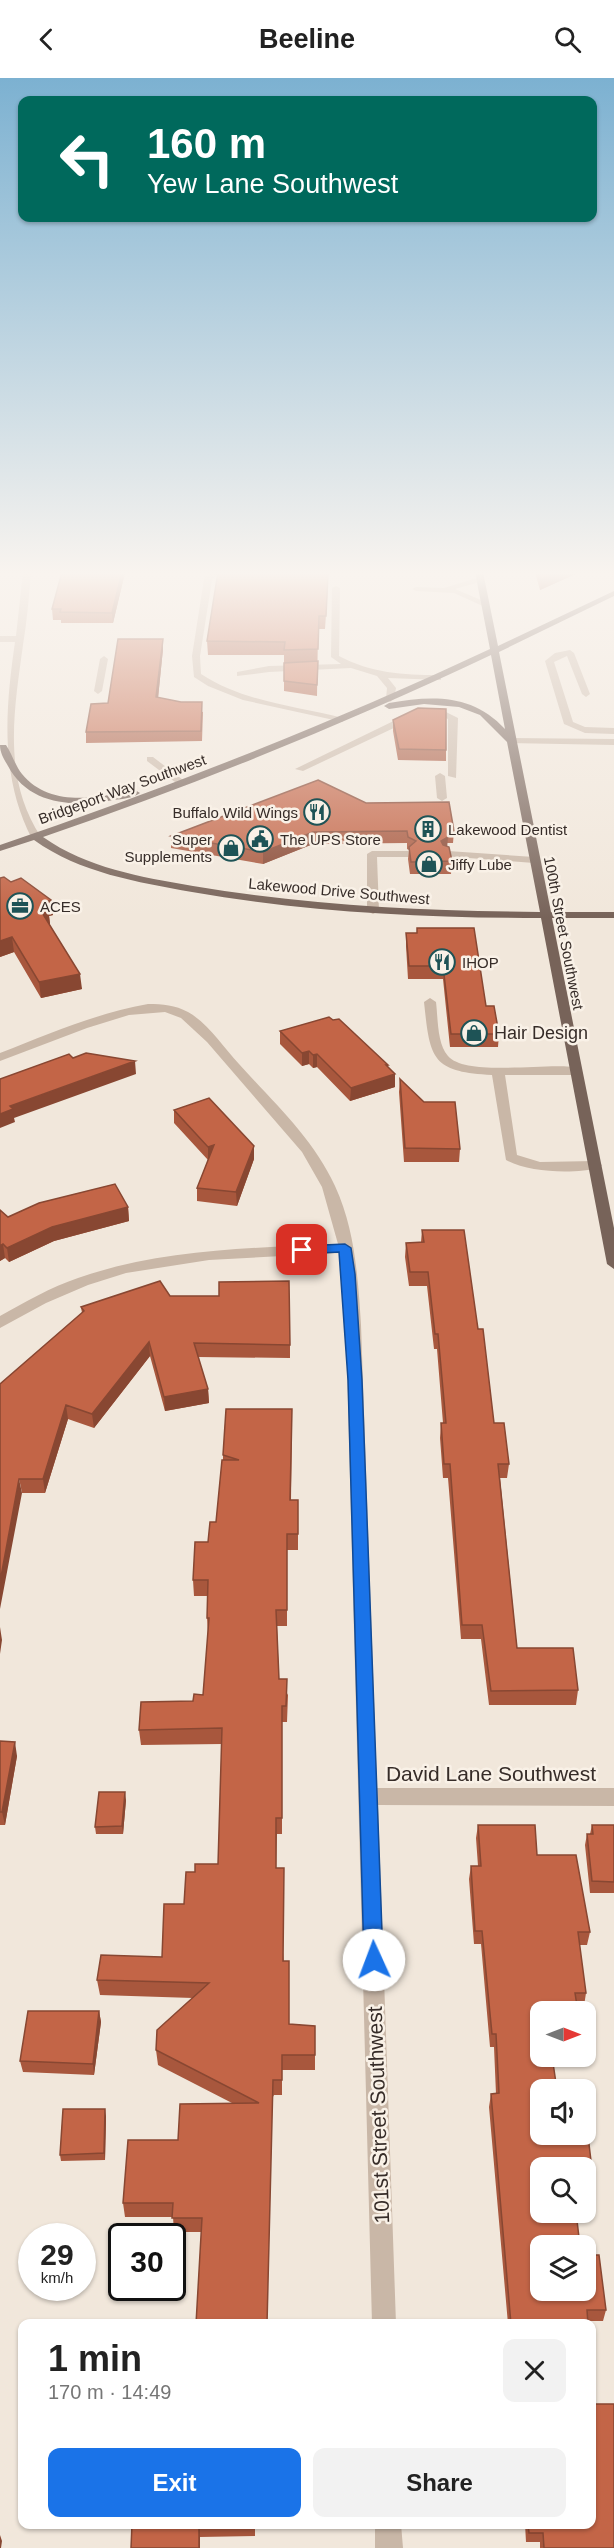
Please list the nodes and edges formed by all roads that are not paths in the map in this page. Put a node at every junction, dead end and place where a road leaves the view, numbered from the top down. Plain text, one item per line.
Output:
1 (11, 687) edge
2 (99, 687) edge
3 (215, 687) edge
4 (391, 687) edge
5 (417, 687) edge
6 (500, 687) edge
7 (557, 687) edge
8 (583, 687) edge
9 (98, 691) dead end
10 (586, 694) dead end
11 (390, 699) junction
12 (340, 720) junction
13 (614, 731) edge
14 (511, 741) junction
15 (614, 742) edge
16 (3, 747) junction
17 (150, 759) dead end
18 (300, 769) dead end
19 (440, 776) dead end
20 (453, 776) dead end
21 (182, 783) junction
22 (442, 798) dead end
23 (36, 837) junction
24 (0, 848) edge
25 (408, 854) edge
26 (448, 854) edge
27 (534, 860) junction
28 (373, 911) junction
29 (546, 915) junction
30 (614, 915) edge
31 (430, 1002) dead end
32 (0, 1057) edge
33 (498, 1071) junction
34 (576, 1071) junction
35 (595, 1165) junction
36 (345, 1248) junction
37 (614, 1264) edge
38 (0, 1323) edge
39 (368, 1796) junction
40 (614, 1797) edge
41 (384, 2319) edge
42 (388, 2529) edge
43 (389, 2548) edge

1 - 16 street
2 - 9 street
3 - 12 street
4 - 11 street
5 - 11 main road, Bridgeport Way Southwest
6 - 14 main road, 100th Street Southwest
7 - 13 street
8 - 10 street
11 - 12 main road, Bridgeport Way Southwest
12 - 14 main road
12 - 21 main road, Bridgeport Way Southwest
14 - 15 street
14 - 27 main road, 100th Street Southwest
16 - 21 main road
16 - 23 street
17 - 21 street
18 - 20 street
19 - 22 street
21 - 23 main road, Bridgeport Way Southwest
23 - 24 main road, Bridgeport Way Southwest
23 - 28 main road, Lakewood Drive Southwest
25 - 28 street
26 - 27 street
27 - 29 main road, 100th Street Southwest
28 - 29 main road, Lakewood Drive Southwest
29 - 30 main road, Lakewood Drive Southwest
29 - 34 main road, 100th Street Southwest
31 - 33 street
32 - 36 street, 101st Street Southwest
33 - 34 street
33 - 35 street
34 - 35 main road, 100th Street Southwest
35 - 37 main road, 100th Street Southwest
36 - 38 street
36 - 39 street, 101st Street Southwest
39 - 40 street, David Lane Southwest
39 - 41 street, 101st Street Southwest
42 - 43 street

